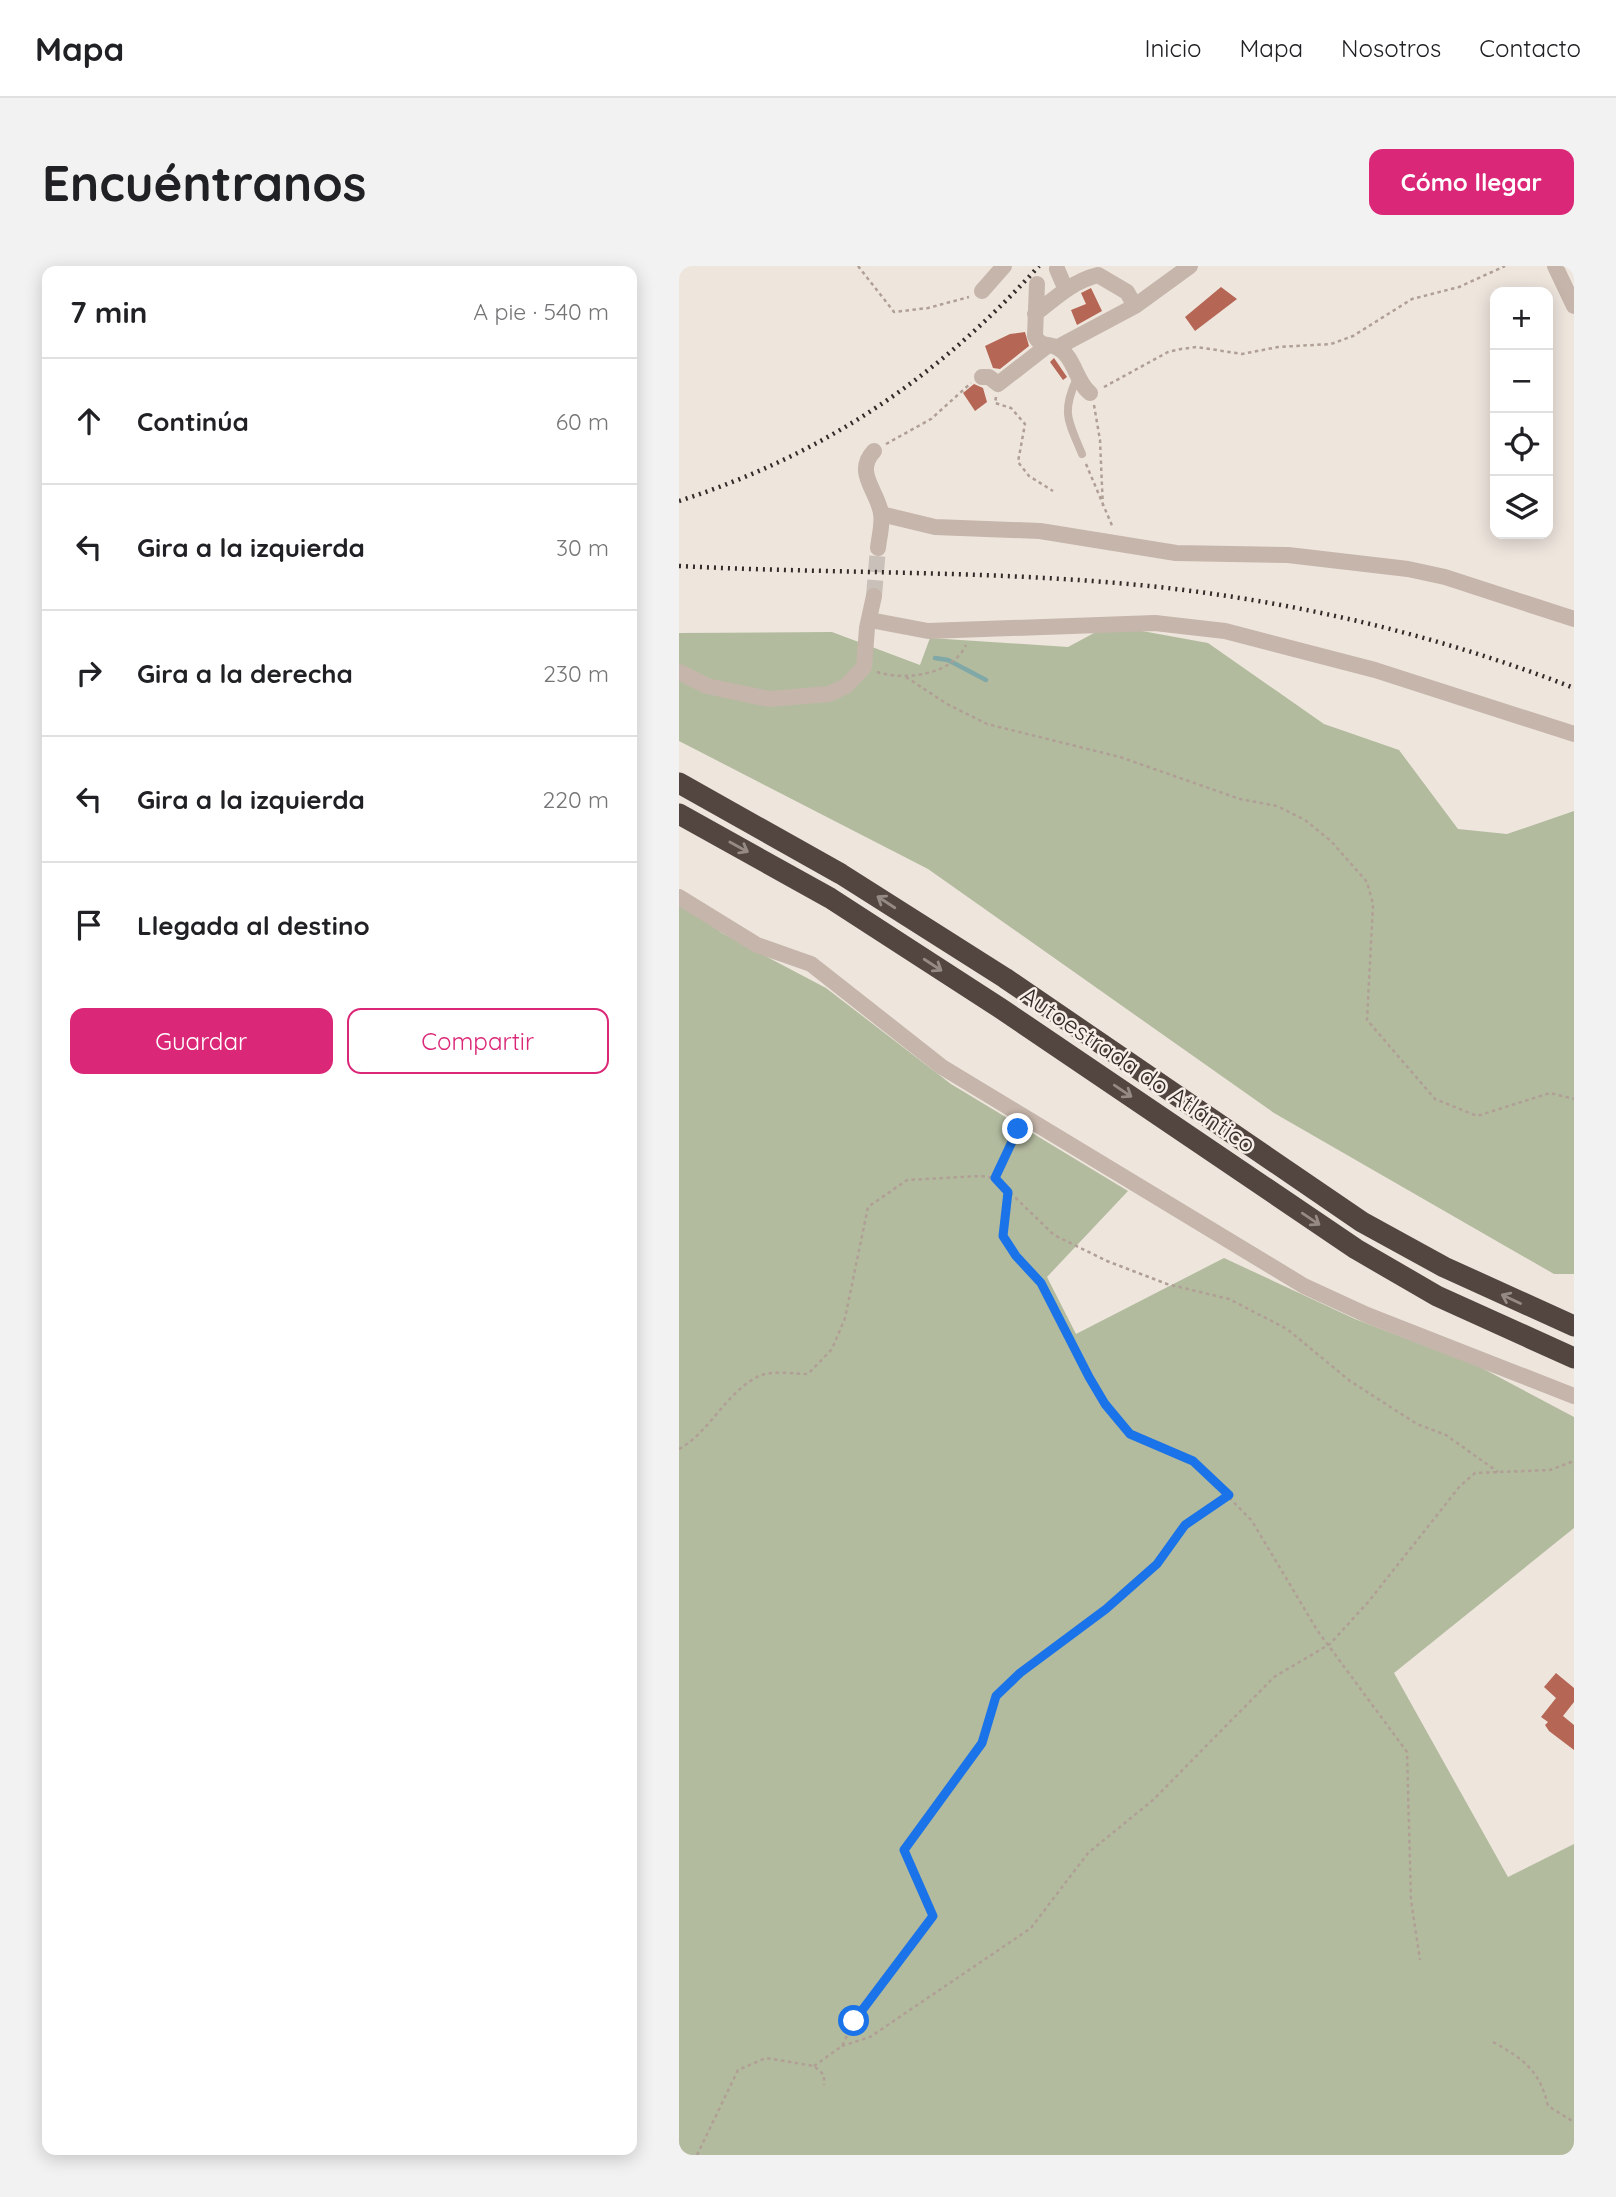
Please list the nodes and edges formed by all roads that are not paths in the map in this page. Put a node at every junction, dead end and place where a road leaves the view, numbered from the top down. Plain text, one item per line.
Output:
1 (1004, 266) edge
2 (1189, 266) edge
3 (1555, 266) edge
4 (1057, 269) dead end
5 (1037, 284) dead end
6 (1066, 290) junction
7 (982, 291) road end
8 (1135, 306) junction
9 (1574, 306) edge
10 (1034, 314) junction
11 (1052, 347) junction
12 (982, 377) road end
13 (1077, 378) junction
14 (1090, 393) road end
15 (874, 450) road end
16 (1082, 454) road end
17 (881, 514) junction
18 (878, 548) tunnel mouth
19 (874, 596) tunnel mouth
20 (1574, 619) edge
21 (868, 624) junction
22 (679, 672) edge
23 (1574, 734) edge
24 (679, 783) edge
25 (679, 814) edge
26 (679, 897) edge
27 (1574, 1326) edge
28 (1574, 1358) edge
29 (1574, 1396) edge

1 - 7 street
2 - 8 street
3 - 9 street
4 - 6 street
5 - 10 street
6 - 8 street
6 - 10 street
8 - 11 street
10 - 11 street
11 - 12 street
11 - 13 street
13 - 14 street
13 - 16 lane
15 - 17 street
17 - 18 street
17 - 20 street
19 - 21 street
21 - 22 street
21 - 23 street
27 -> 24 highway, Autoestrada do Atlántico
25 -> 28 highway, Autoestrada do Atlántico
26 - 29 street

